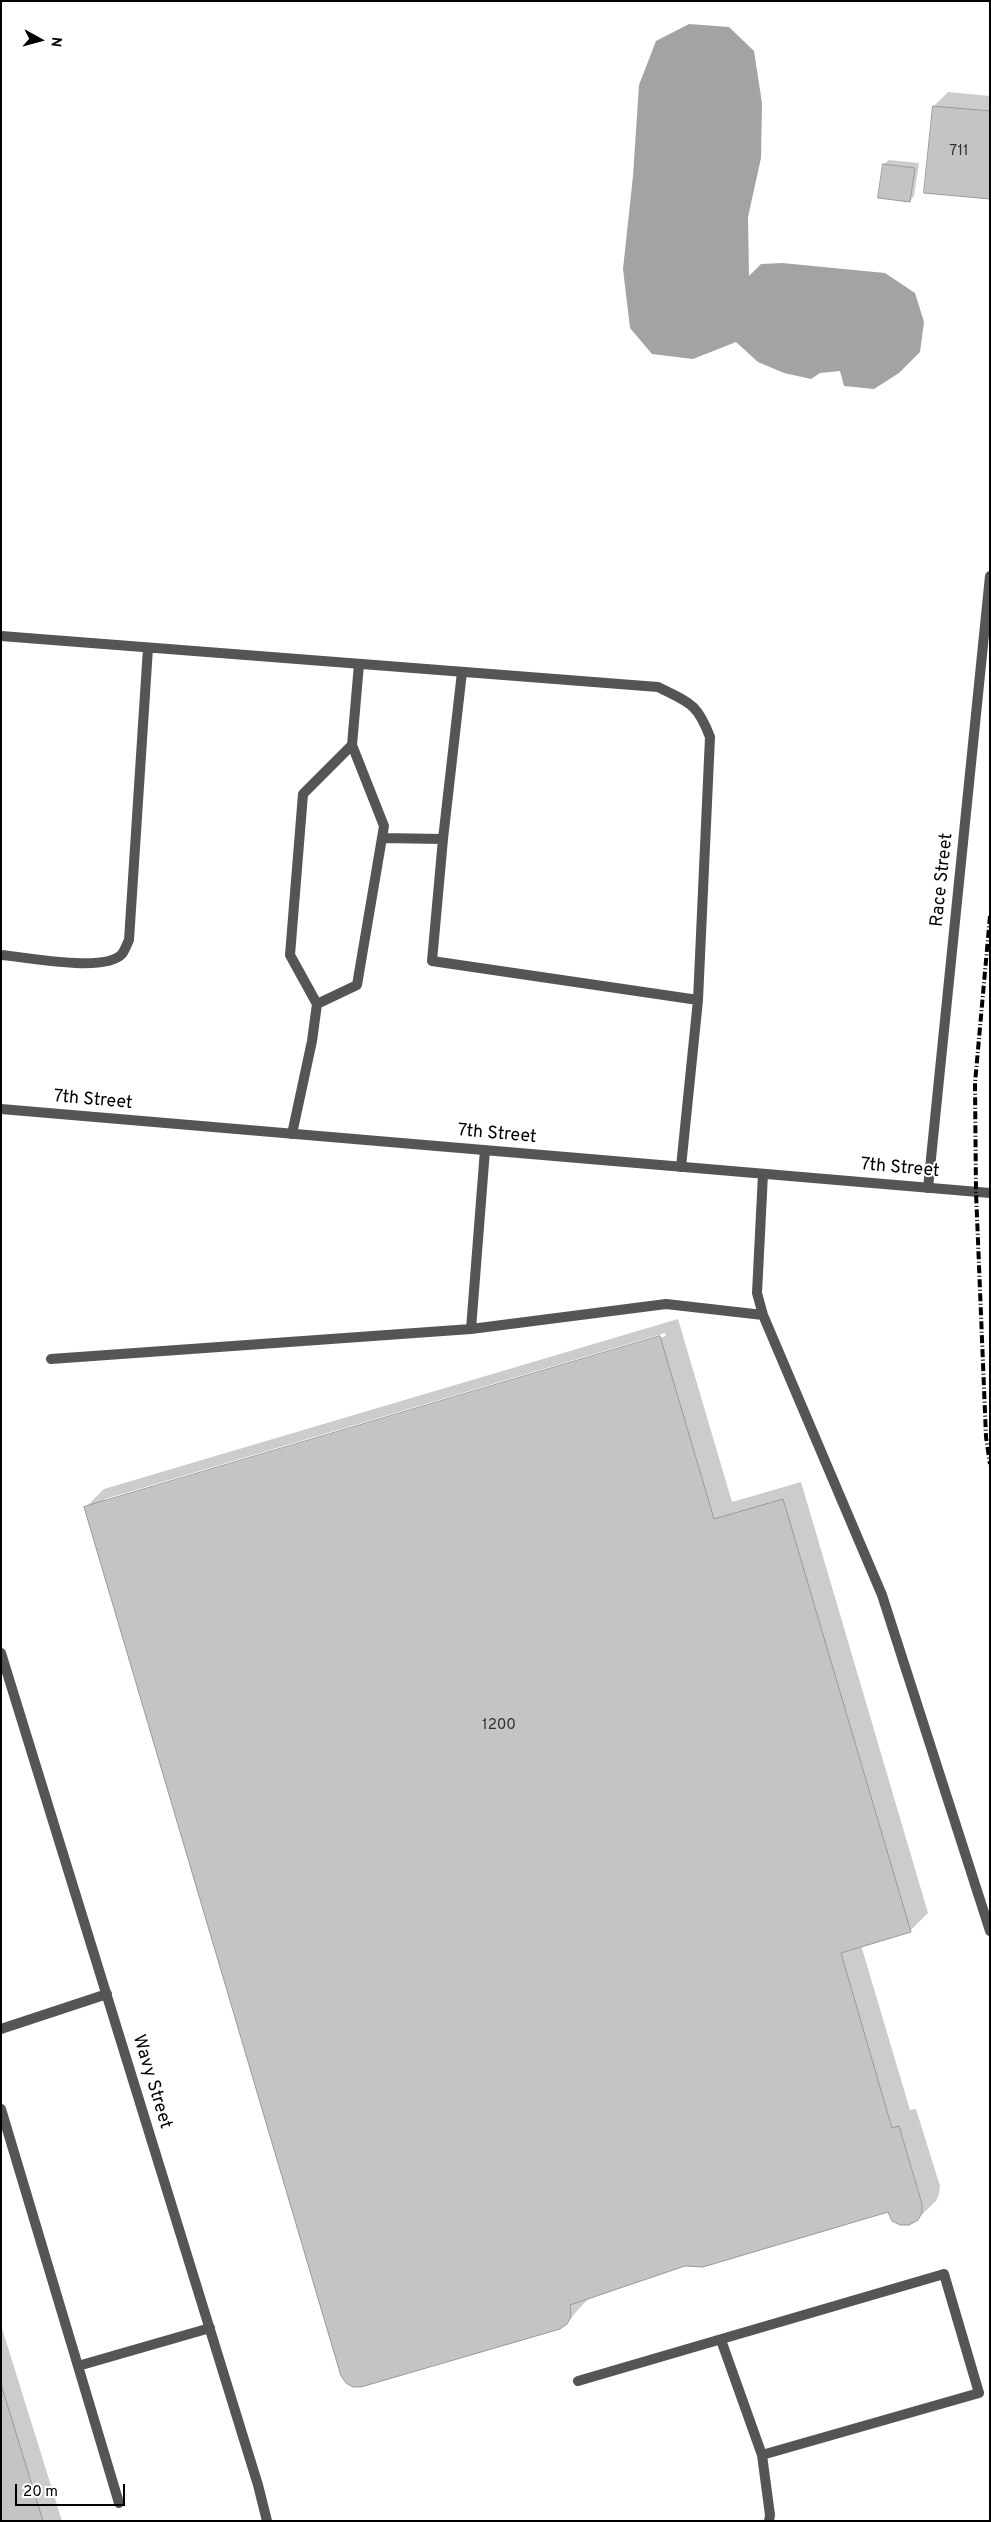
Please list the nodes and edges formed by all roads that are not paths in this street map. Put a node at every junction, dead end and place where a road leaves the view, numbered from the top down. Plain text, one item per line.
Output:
1 (990, 576) edge
2 (1, 636) edge
3 (148, 648) junction
4 (359, 664) junction
5 (462, 672) junction
6 (352, 745) junction
7 (382, 838) junction
8 (443, 839) junction
9 (1, 955) edge
10 (698, 1000) junction
11 (317, 1004) junction
12 (1, 1109) edge
13 (292, 1134) junction
14 (485, 1150) junction
15 (681, 1167) junction
16 (763, 1174) junction
17 (928, 1188) junction
18 (990, 1193) edge
19 (763, 1315) junction
20 (472, 1329) junction
21 (51, 1359) dead end
22 (1, 1653) edge
23 (990, 1931) edge
24 (106, 1994) junction
25 (1, 2029) edge
26 (1, 2109) edge
27 (210, 2328) junction
28 (721, 2340) junction
29 (78, 2366) junction
30 (578, 2382) dead end
31 (762, 2455) junction
32 (119, 2503) dead end
33 (267, 2521) edge
34 (769, 2521) edge

1 - 17 street, Race Street
2 - 3 street
3 - 4 street
3 - 9 street
4 - 5 street
4 - 6 street
5 - 8 street
5 - 10 street
6 - 7 street
6 - 11 street
7 - 8 street
7 - 11 street
8 - 10 street
10 - 15 street
11 - 13 street
12 - 13 street, 7th Street
13 - 14 street, 7th Street
14 - 15 street, 7th Street
14 - 20 street
15 - 16 street, 7th Street
16 - 17 street, 7th Street
16 - 19 street
17 - 18 street, 7th Street
19 - 20 street
19 - 23 street
20 - 21 street
22 - 24 street, Wavy Street
24 - 25 street
24 - 27 street, Wavy Street
26 - 29 street
27 - 29 street
27 - 33 street, Wavy Street
28 - 30 street
28 - 31 street
28 - 31 street
29 - 32 street
31 - 34 street

